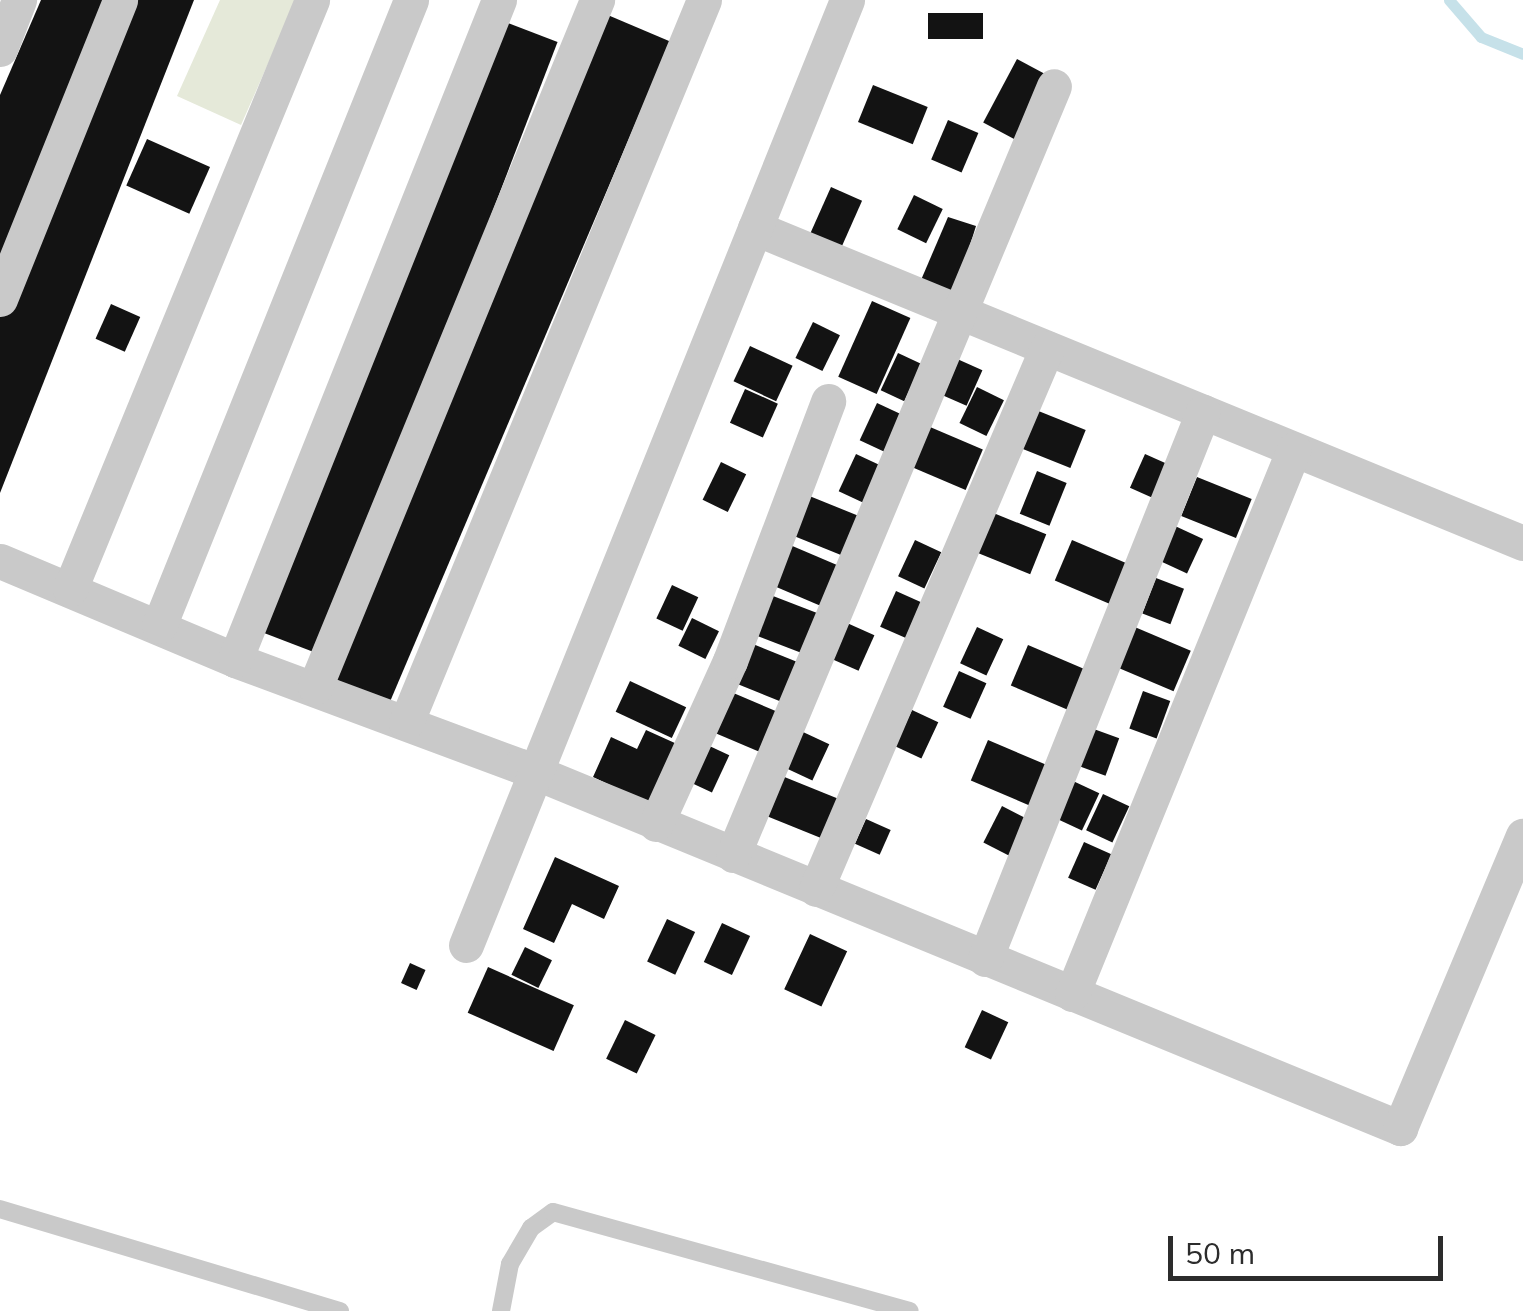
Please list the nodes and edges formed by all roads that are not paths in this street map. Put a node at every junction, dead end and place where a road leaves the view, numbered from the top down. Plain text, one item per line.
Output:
1 (120, 0) edge
2 (312, 0) edge
3 (411, 0) edge
4 (499, 0) edge
5 (597, 0) edge
6 (704, 0) edge
7 (848, 0) edge
8 (1054, 86) dead end
9 (755, 228) junction
10 (0, 299) edge
11 (963, 314) junction
12 (1047, 348) junction
13 (828, 401) dead end
14 (1202, 412) junction
15 (1294, 450) junction
16 (1523, 543) edge
17 (0, 562) edge
18 (70, 589) junction
19 (159, 626) junction
20 (235, 660) junction
21 (315, 687) junction
22 (406, 723) junction
23 (539, 776) junction
24 (656, 824) junction
25 (1523, 836) edge
26 (733, 855) junction
27 (816, 889) junction
28 (466, 945) dead end
29 (985, 958) junction
30 (1072, 994) junction
31 (0, 1208) edge
32 (340, 1311) edge
33 (501, 1311) edge
34 (908, 1311) edge

1 - 10 street
2 - 18 street
3 - 19 street
4 - 20 street
5 - 21 street
6 - 22 street
7 - 9 street
8 - 11 street
9 - 11 street
9 - 23 street
11 - 12 street
11 - 26 street
12 - 14 street
12 - 27 street
13 - 24 street
14 - 15 street
14 - 29 street
15 - 16 street
15 - 30 street
17 - 18 street
18 - 19 street
19 - 20 street
20 - 21 street
21 - 22 street
22 - 23 street
23 - 24 street
23 - 28 street
24 - 26 street
25 - 30 street
26 - 27 street
27 - 29 street
29 - 30 street
31 - 32 lane
33 - 34 lane

